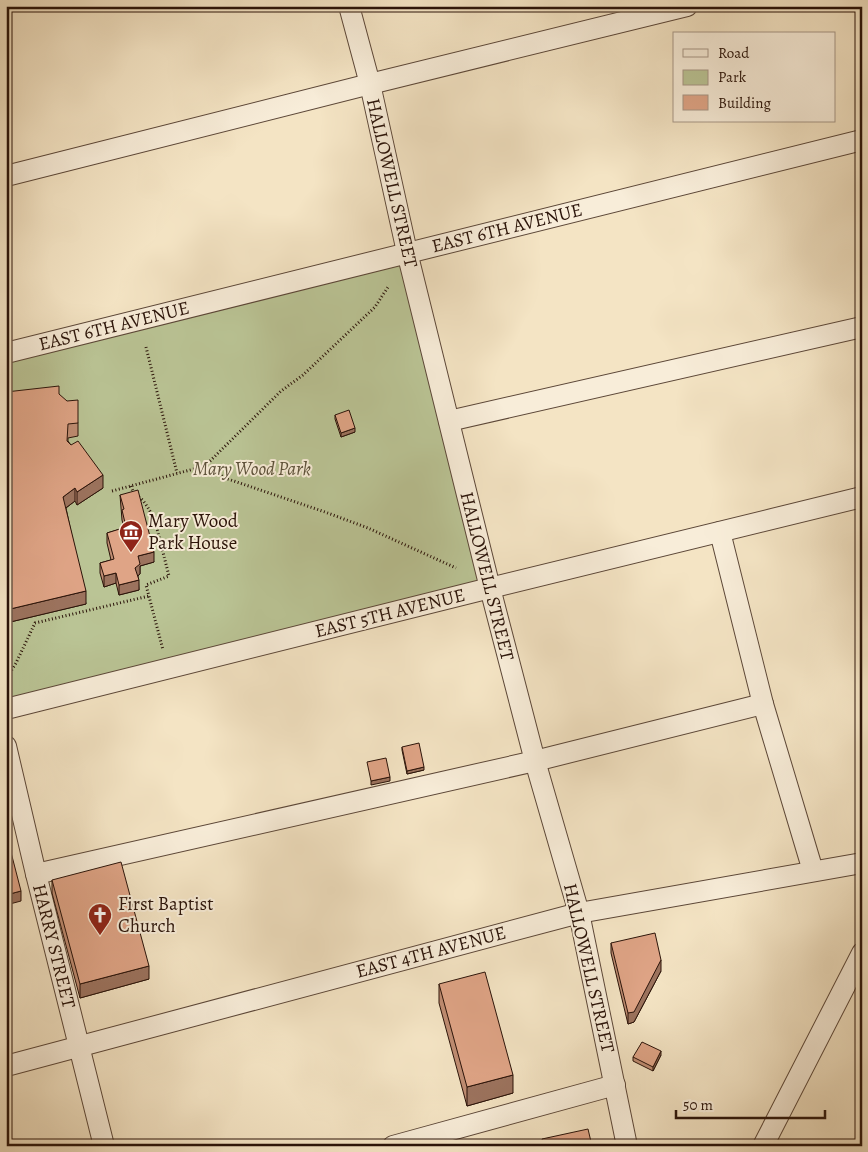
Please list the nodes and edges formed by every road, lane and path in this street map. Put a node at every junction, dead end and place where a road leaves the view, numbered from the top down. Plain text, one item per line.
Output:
1 (349, 6) edge
2 (687, 6) edge
3 (370, 84) junction
4 (862, 140) edge
5 (6, 176) edge
6 (407, 252) junction
7 (388, 287) dead end
8 (862, 327) edge
9 (146, 347) dead end
10 (6, 353) edge
11 (449, 421) junction
12 (205, 466) junction
13 (177, 473) junction
14 (131, 486) junction
15 (112, 491) dead end
16 (862, 497) edge
17 (720, 532) junction
18 (456, 568) dead end
19 (490, 588) junction
20 (149, 596) junction
21 (168, 669) junction
22 (6, 679) edge
23 (763, 704) junction
24 (6, 709) edge
25 (6, 746) edge
26 (534, 761) junction
27 (862, 863) edge
28 (813, 871) junction
29 (36, 874) junction
30 (579, 913) junction
31 (862, 953) edge
32 (79, 1046) junction
33 (6, 1066) edge
34 (615, 1086) junction
35 (104, 1146) edge
36 (393, 1146) edge
37 (627, 1146) edge
38 (763, 1146) edge

1 - 3 street, HALLOWELL STREET
2 - 3 street
3 - 5 street
3 - 6 street, HALLOWELL STREET
4 - 6 street, EAST 6TH AVENUE
6 - 10 street, EAST 6TH AVENUE
6 - 11 street, HALLOWELL STREET
7 - 12 path
8 - 11 street
9 - 13 path
11 - 19 street, HALLOWELL STREET
12 - 13 path
12 - 18 path
13 - 14 path
14 - 15 path
14 - 20 path
16 - 17 street, EAST 5TH AVENUE
17 - 19 street, EAST 5TH AVENUE
17 - 23 street
19 - 21 street, EAST 5TH AVENUE
19 - 26 street, HALLOWELL STREET
20 - 21 path
20 - 22 path
21 - 24 street, EAST 5TH AVENUE
23 - 26 street
23 - 28 street
25 - 29 street, HARRY STREET
26 - 29 street
26 - 30 street, HALLOWELL STREET
27 - 28 street, EAST 4TH AVENUE
28 - 30 street, EAST 4TH AVENUE
29 - 32 street, HARRY STREET
30 - 32 street, EAST 4TH AVENUE
30 - 34 street, HALLOWELL STREET
31 - 38 street
32 - 33 street, EAST 4TH AVENUE
32 - 35 street, HARRY STREET
34 - 36 street
34 - 37 street, HALLOWELL STREET

